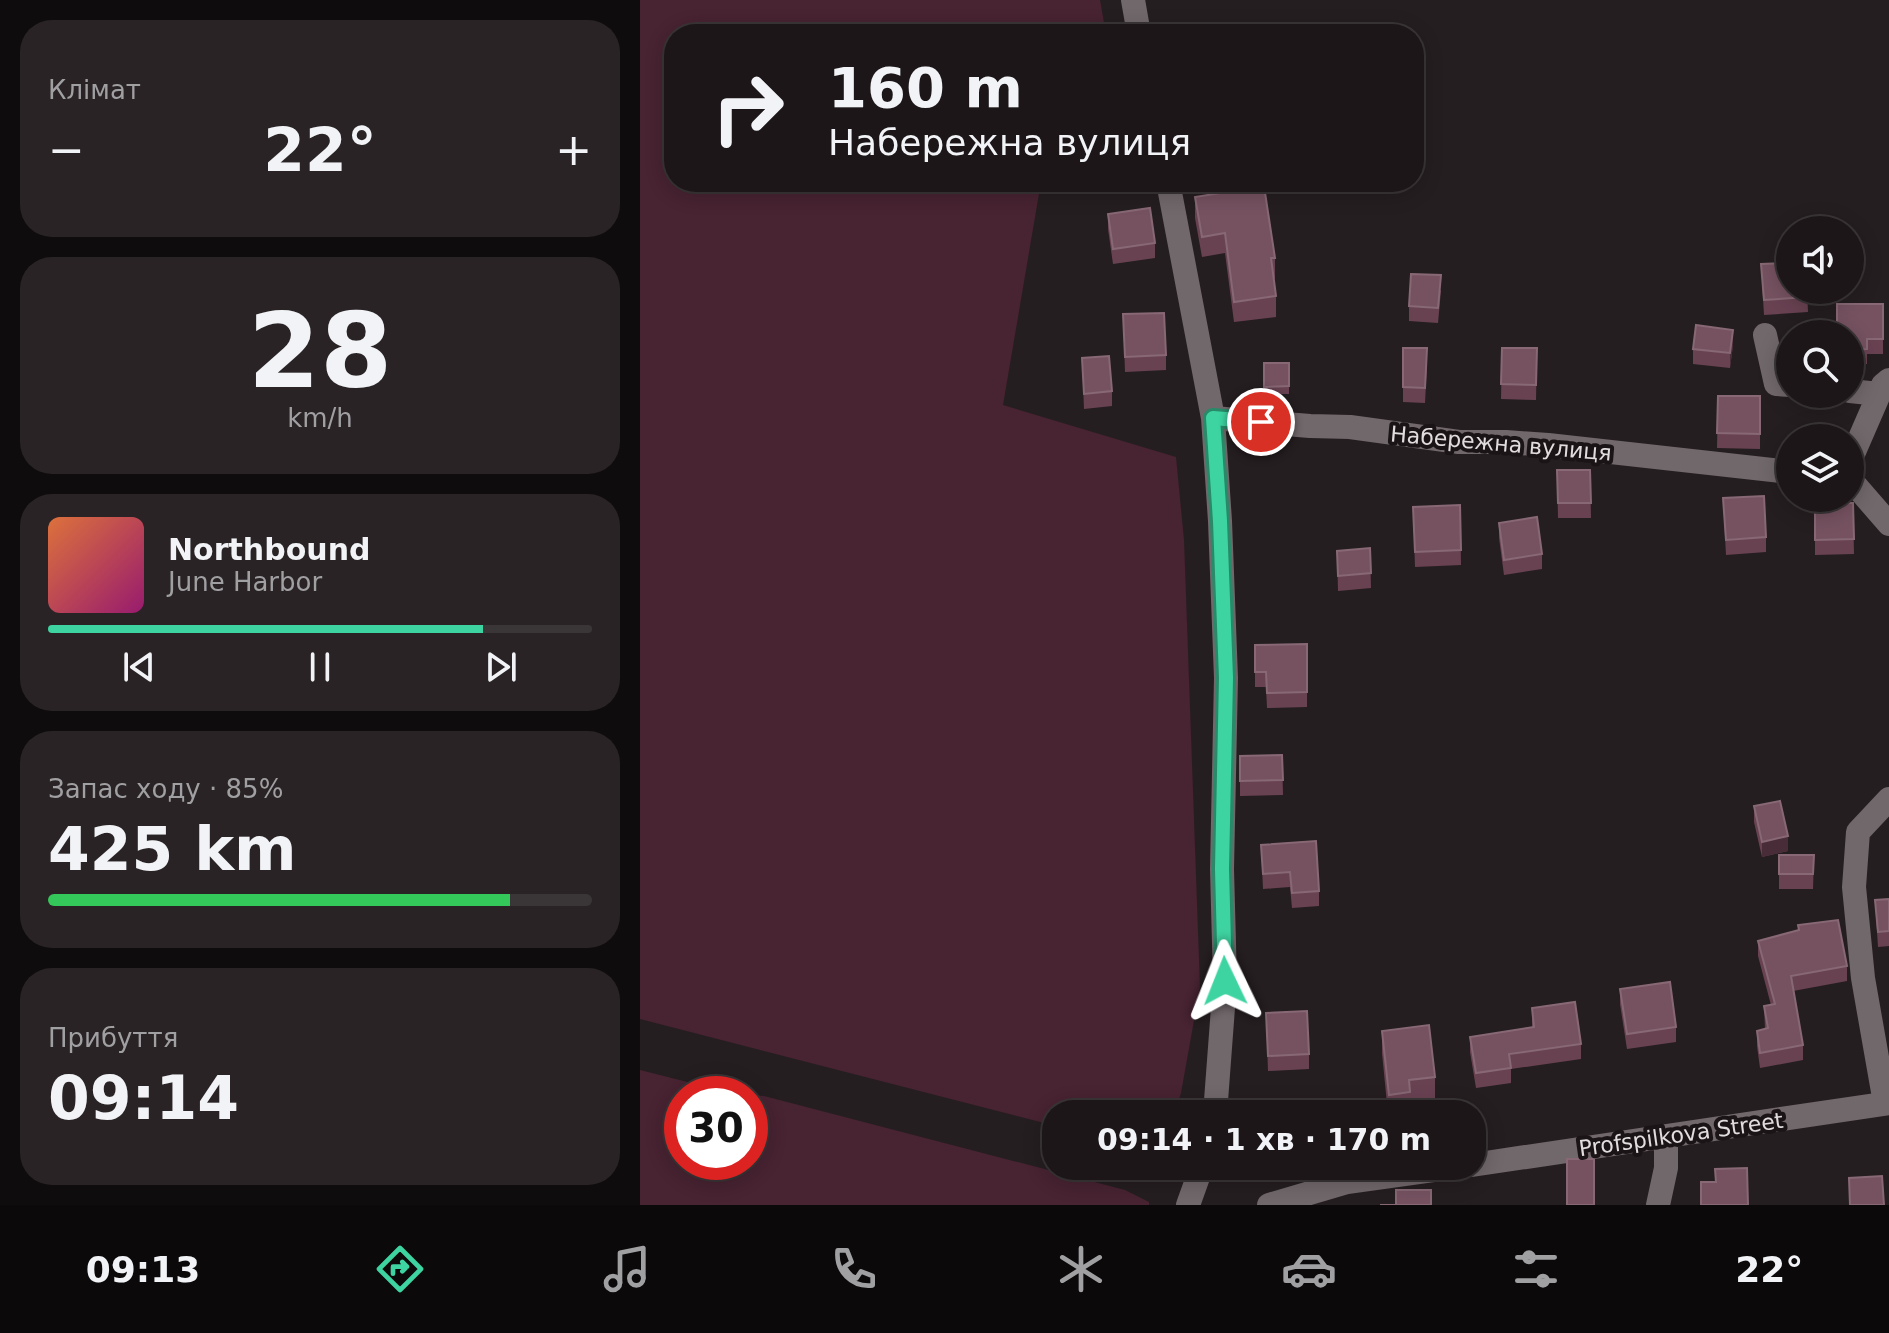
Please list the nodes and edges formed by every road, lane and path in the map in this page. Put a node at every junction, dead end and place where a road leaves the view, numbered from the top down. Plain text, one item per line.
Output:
1 (1133, 0) edge
2 (1137, 24) edge
3 (1170, 192) edge
4 (1765, 335) dead end
5 (1776, 384) edge
6 (1884, 387) edge
7 (1864, 389) edge
8 (1213, 418) junction
9 (1864, 431) edge
10 (1776, 470) edge
11 (1864, 495) edge
12 (1889, 524) edge
13 (1889, 799) edge
14 (1216, 1100) edge
15 (1887, 1103) edge
16 (1666, 1137) junction
17 (1486, 1163) edge
18 (1197, 1180) edge
19 (1361, 1180) edge
20 (1188, 1205) edge
21 (1269, 1205) edge
22 (1658, 1205) edge

1 - 2 street
3 - 8 street
4 - 5 street
6 - 7 street
6 - 9 street
8 - 10 street, Набережна вулиця
8 - 14 street
11 - 12 street
13 - 15 street
15 - 16 street, Profspilkova Street
16 - 17 street, Profspilkova Street
16 - 22 street
18 - 20 street
19 - 21 street

